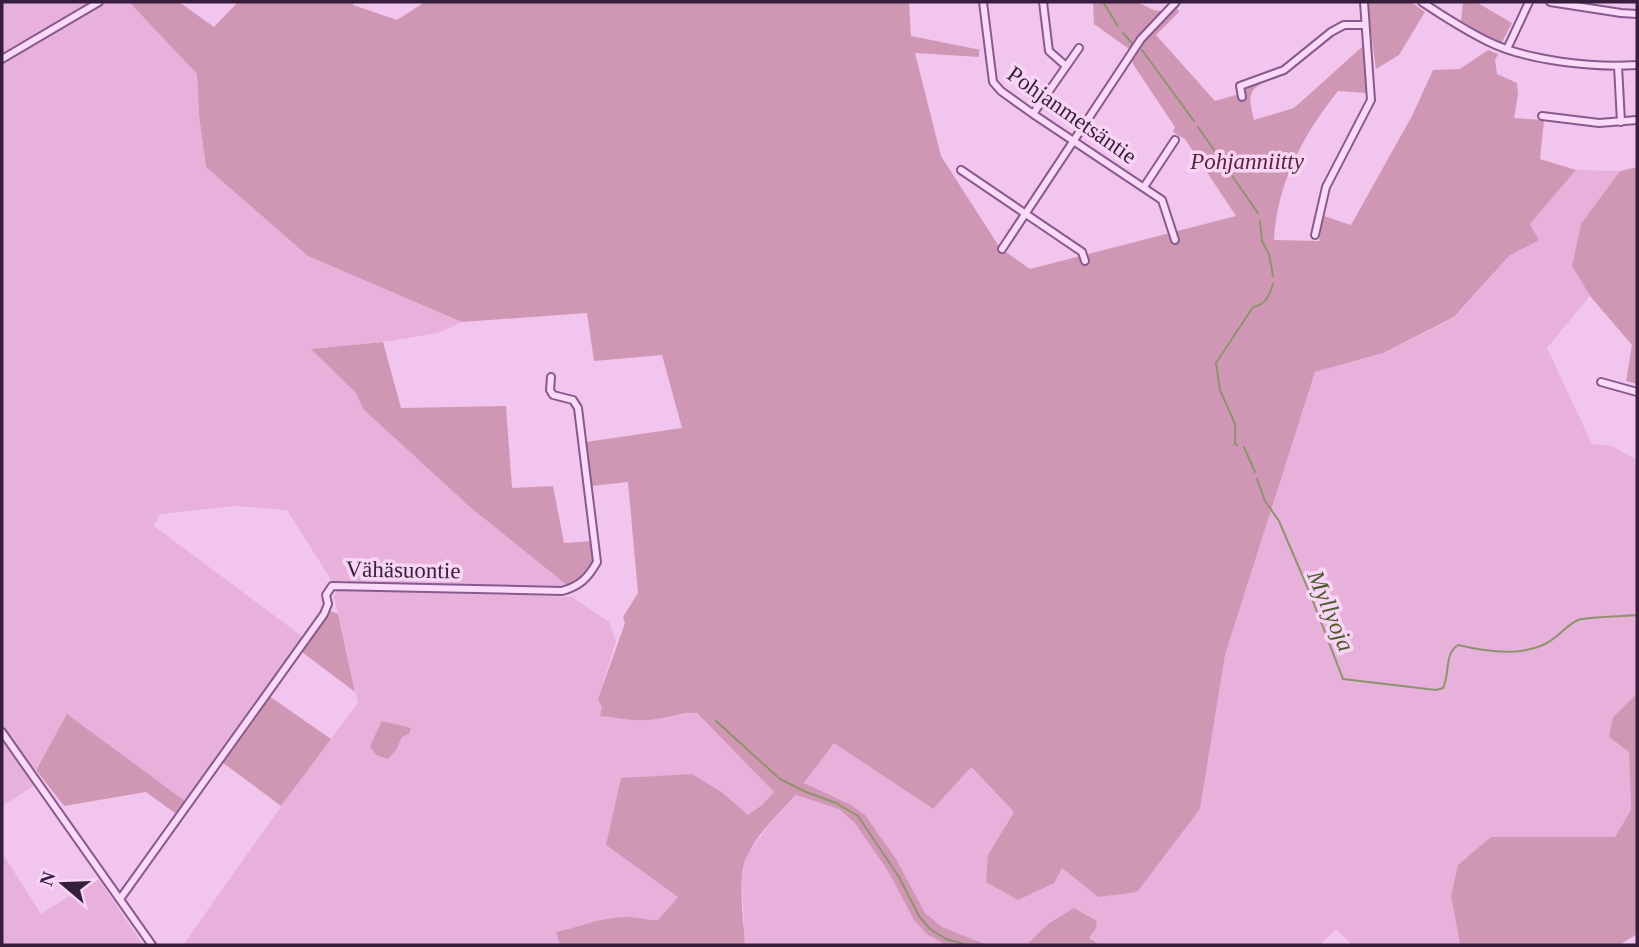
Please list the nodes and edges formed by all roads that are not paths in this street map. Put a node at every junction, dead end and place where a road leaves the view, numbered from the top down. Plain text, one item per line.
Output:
1 (99, 2) edge
2 (982, 2) edge
3 (1043, 2) edge
4 (1176, 2) edge
5 (1364, 2) edge
6 (1422, 2) edge
7 (1529, 2) edge
8 (1550, 2) edge
9 (1637, 13) edge
10 (1365, 25) junction
11 (1079, 48) dead end
12 (1507, 48) junction
13 (2, 60) edge
14 (1637, 65) edge
15 (1066, 66) junction
16 (1618, 66) junction
17 (1242, 97) dead end
18 (1034, 114) junction
19 (1542, 117) dead end
20 (1637, 120) edge
21 (1621, 122) junction
22 (1075, 140) junction
23 (1175, 140) dead end
24 (961, 170) dead end
25 (1144, 187) junction
26 (1026, 214) junction
27 (1315, 235) dead end
28 (1174, 240) dead end
29 (1002, 249) dead end
30 (1085, 261) dead end
31 (551, 377) dead end
32 (1601, 382) dead end
33 (1637, 392) edge
34 (2, 732) edge
35 (120, 899) junction
36 (152, 945) edge

1 - 13 street
2 - 18 street, Pohjanmetsäntie
3 - 15 street
4 - 22 street
5 - 10 street
6 - 12 street
7 - 12 street
8 - 9 street
10 - 17 street
10 - 27 street
11 - 15 street
12 - 16 street
14 - 16 street
15 - 18 street
16 - 21 street
18 - 22 street, Pohjanmetsäntie
19 - 21 street
20 - 21 street
22 - 25 street, Pohjanmetsäntie
22 - 26 street
23 - 25 street
24 - 26 street
25 - 28 street, Pohjanmetsäntie
26 - 29 street
26 - 30 street
31 - 35 street, Vähäsuontie
32 - 33 street
34 - 35 street
35 - 36 street

